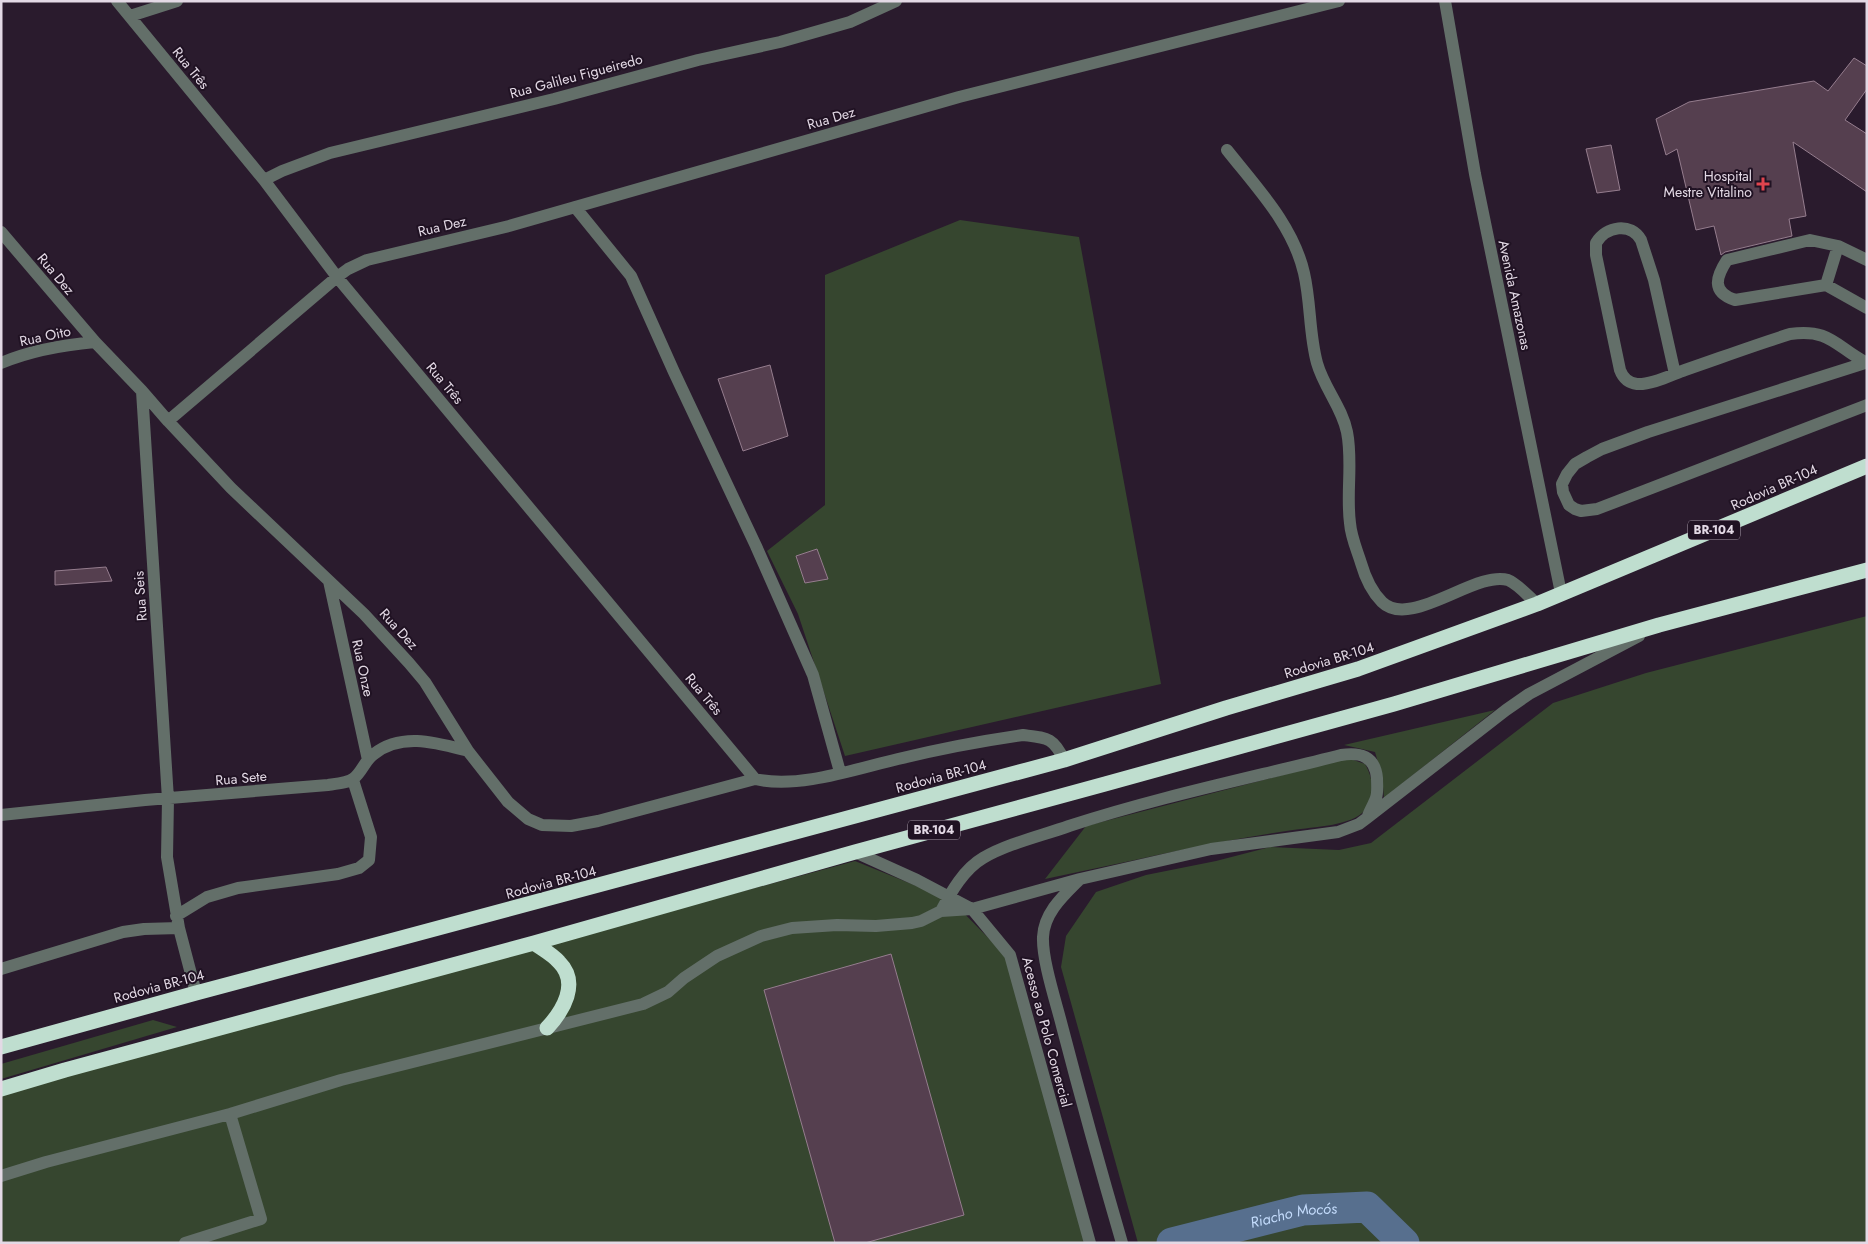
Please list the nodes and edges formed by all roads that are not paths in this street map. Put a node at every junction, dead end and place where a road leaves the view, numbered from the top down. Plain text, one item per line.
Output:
1 (117, 1) edge
2 (177, 1) edge
3 (896, 1) edge
4 (1339, 1) edge
5 (1445, 1) edge
6 (130, 16) junction
7 (1227, 150) dead end
8 (264, 180) junction
9 (575, 208) junction
10 (1, 232) edge
11 (1838, 246) junction
12 (1867, 260) edge
13 (337, 277) junction
14 (1826, 285) junction
15 (1867, 298) edge
16 (1867, 308) edge
17 (95, 342) junction
18 (1, 363) edge
19 (1866, 363) edge
20 (1675, 374) junction
21 (142, 391) junction
22 (1867, 404) edge
23 (168, 421) junction
24 (1867, 459) edge
25 (1867, 466) edge
26 (1845, 474) junction
27 (1867, 570) edge
28 (329, 581) junction
29 (1561, 594) junction
30 (1537, 604) junction
31 (1659, 625) junction
32 (468, 751) junction
33 (368, 760) junction
34 (1064, 760) junction
35 (840, 772) junction
36 (755, 779) junction
37 (353, 780) junction
38 (168, 799) junction
39 (1, 815) edge
40 (1367, 818) junction
41 (854, 852) junction
42 (1080, 879) junction
43 (949, 896) junction
44 (972, 909) junction
45 (941, 911) junction
46 (178, 922) junction
47 (534, 943) junction
48 (1, 969) edge
49 (196, 993) junction
50 (547, 1028) junction
51 (1, 1047) edge
52 (1, 1090) edge
53 (230, 1114) junction
54 (1, 1176) edge
55 (185, 1243) edge
56 (1090, 1243) edge
57 (1122, 1243) edge

1 - 6 street, Rua Três
2 - 6 street
3 - 8 street, Rua Galileu Figueiredo
4 - 9 street, Rua Dez
5 - 29 street, Avenida Amazonas
6 - 8 street, Rua Três
7 - 30 street
8 - 13 street, Rua Três
9 - 13 street, Rua Dez
9 - 35 street
10 - 17 street, Rua Dez
11 - 12 street
11 - 14 street
11 - 14 street
13 - 23 street, Rua Dez
13 - 36 street, Rua Três
14 - 16 street
15 - 16 street
17 - 18 street, Rua Oito
17 - 21 street, Rua Dez
19 - 20 street
19 - 22 street
20 - 20 street
21 - 23 street, Rua Dez
21 - 38 street, Rua Seis
23 - 28 street, Rua Dez
24 - 26 street
25 - 26 highway, Rodovia BR-104 / BR-104
26 - 29 highway, Rodovia BR-104 / BR-104
27 - 31 highway, BR-104
28 - 32 street, Rua Dez
28 - 33 street, Rua Onze
29 - 30 highway, Rodovia BR-104 / BR-104
30 - 34 highway, Rodovia BR-104 / BR-104
31 - 40 street
31 - 41 highway, BR-104
32 - 33 street
32 - 36 street, Rua Dez
33 - 37 street
34 - 35 street
34 - 49 highway, Rodovia BR-104 / BR-104
35 - 36 street
37 - 38 street, Rua Sete
37 - 46 street
38 - 39 street, Rua Sete
38 - 46 street, Rua Seis
40 - 42 street
40 - 43 street
41 - 43 street, Acesso ao Polo Comercial
41 - 47 highway, BR-104
42 - 44 street
42 - 57 street, Acesso ao Polo Comercial
43 - 44 street, Acesso ao Polo Comercial
43 - 45 street
44 - 45 street
44 - 56 street, Acesso ao Polo Comercial
45 - 50 street
46 - 48 street
46 - 49 street, Rua Seis
47 - 50 highway
47 - 52 highway, BR-104
49 - 51 highway, Rodovia BR-104 / BR-104
50 - 53 street
53 - 54 street
53 - 55 street

